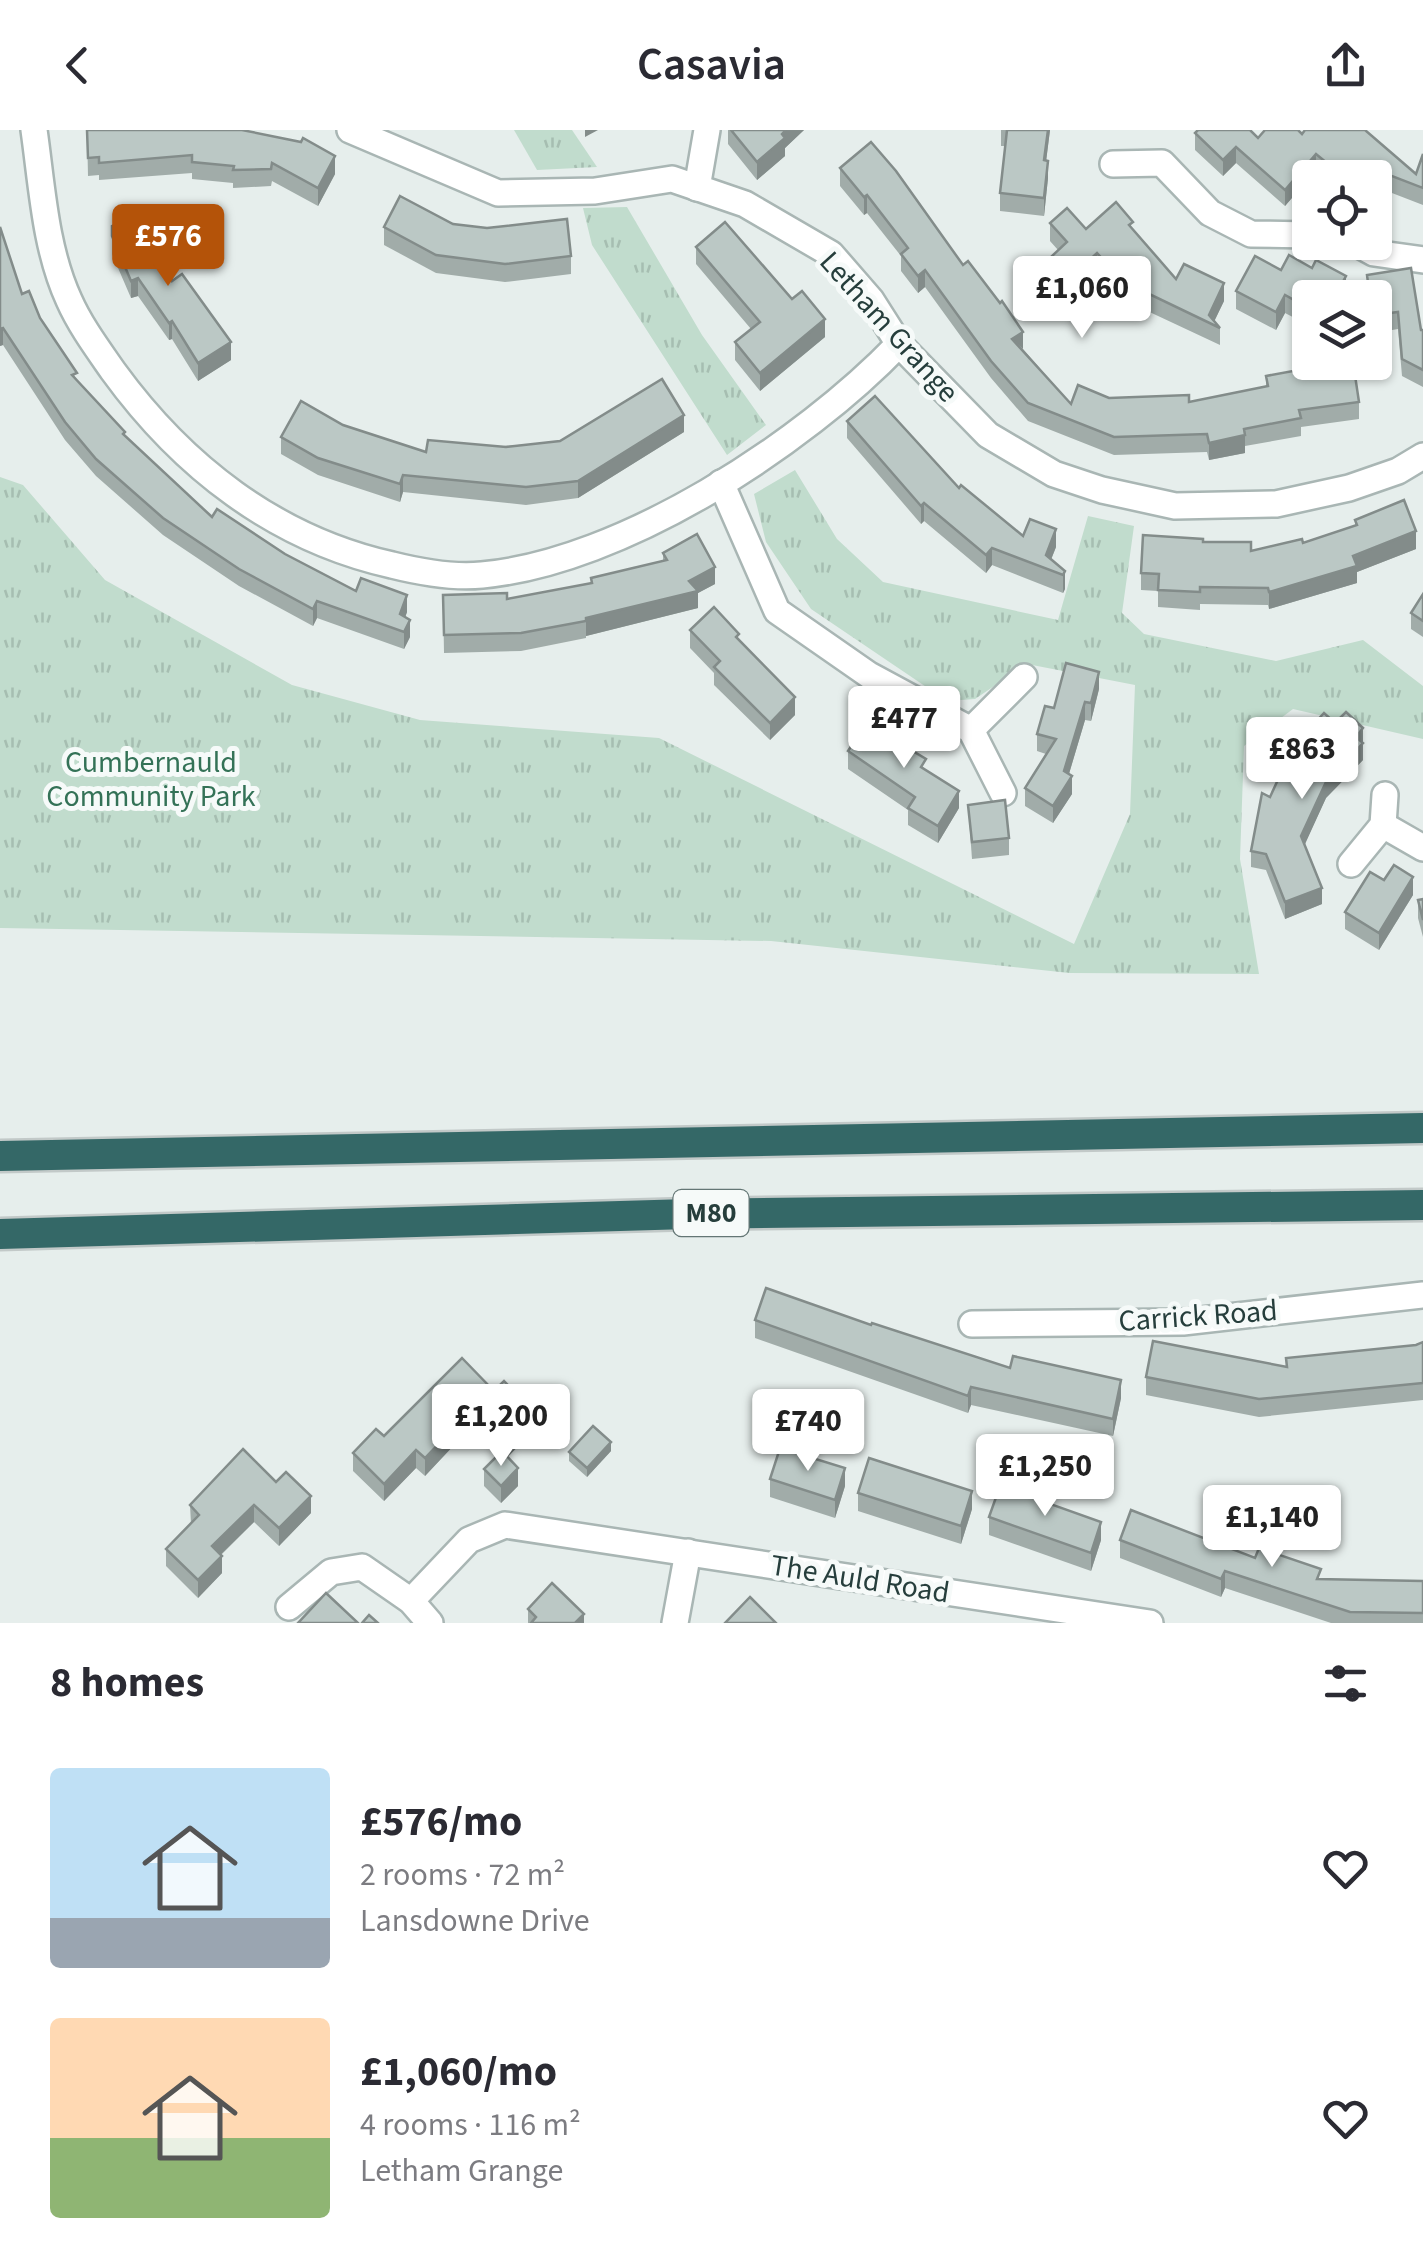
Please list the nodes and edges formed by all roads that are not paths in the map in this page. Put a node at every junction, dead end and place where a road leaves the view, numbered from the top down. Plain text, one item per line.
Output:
1 (34, 130) edge
2 (350, 130) edge
3 (707, 130) edge
4 (1113, 164) dead end
5 (697, 188) junction
6 (1292, 235) edge
7 (1392, 256) edge
8 (1423, 260) edge
9 (899, 344) junction
10 (1423, 457) edge
11 (721, 483) junction
12 (1024, 677) dead end
13 (971, 730) junction
14 (1003, 793) dead end
15 (1385, 795) dead end
16 (1383, 826) junction
17 (1423, 848) edge
18 (1351, 864) dead end
19 (1423, 1128) edge
20 (0, 1156) edge
21 (1423, 1204) edge
22 (0, 1234) edge
23 (1423, 1295) edge
24 (972, 1324) dead end
25 (688, 1552) junction
26 (411, 1601) junction
27 (289, 1607) dead end
28 (430, 1623) edge
29 (675, 1623) edge
30 (1150, 1623) edge

1 - 11 street
2 - 5 street, Letham Grange
3 - 5 street
4 - 6 street
5 - 9 street, Letham Grange
7 - 8 street
9 - 10 street, Letham Grange
9 - 11 street
11 - 13 street
12 - 13 street
13 - 14 street
15 - 16 street
16 - 17 street
16 - 18 street
19 - 20 highway
21 - 22 highway, M80
23 - 24 street, Carrick Road
25 - 26 street, The Auld Road
25 - 29 street
25 - 30 street, The Auld Road
26 - 27 street
26 - 28 street

